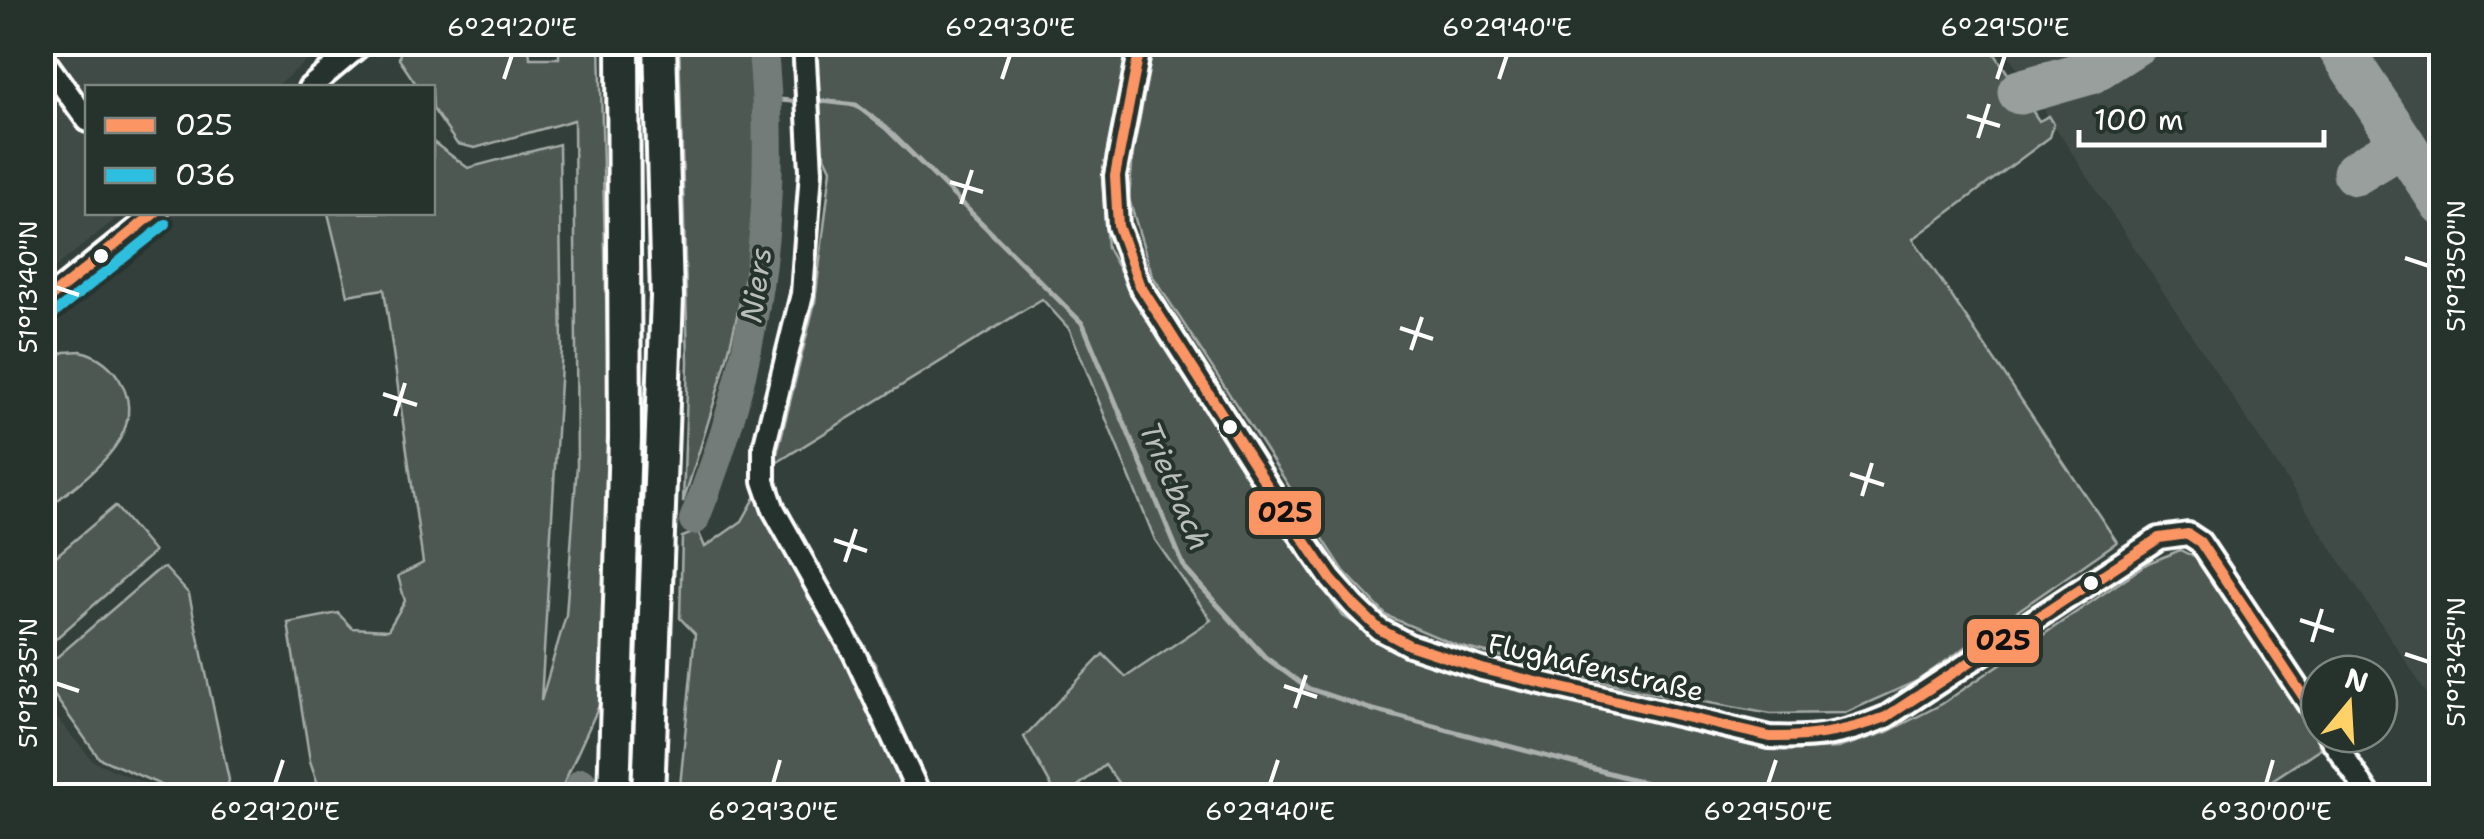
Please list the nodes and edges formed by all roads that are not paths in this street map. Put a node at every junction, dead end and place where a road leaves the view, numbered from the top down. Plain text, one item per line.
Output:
1 (364, 42) edge
2 (623, 42) edge
3 (660, 42) edge
4 (804, 42) edge
5 (1141, 42) edge
6 (42, 56) edge
7 (314, 85) edge
8 (85, 117) edge
9 (153, 215) edge
10 (42, 304) edge
11 (2299, 690) edge
12 (2342, 754) edge
13 (614, 796) edge
14 (648, 796) edge
15 (920, 796) edge
16 (2370, 796) edge

1 - 7 street
2 - 13 highway
3 - 14 highway
4 - 15 street
5 - 11 street, Flughafenstraße
6 - 8 street
9 - 10 street
12 - 16 street

